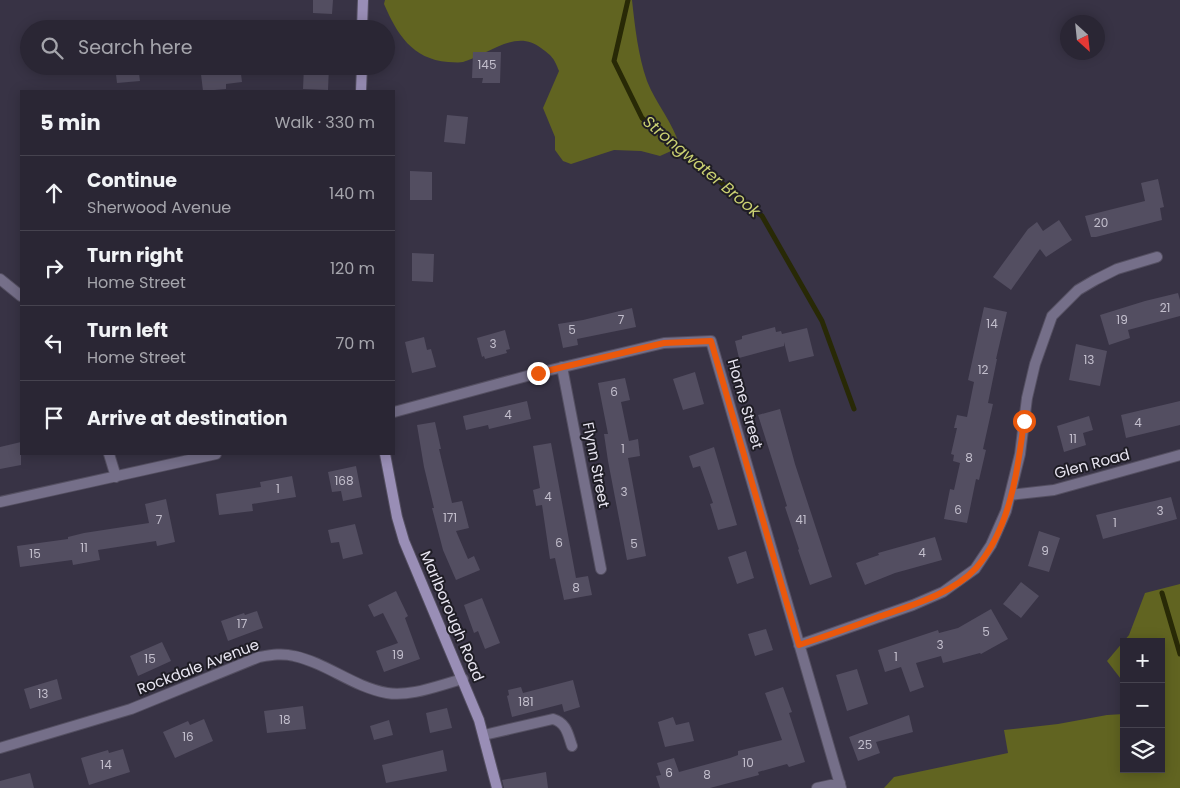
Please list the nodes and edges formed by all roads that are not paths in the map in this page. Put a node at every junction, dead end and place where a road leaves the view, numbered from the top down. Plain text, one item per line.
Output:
1 (363, 0) edge
2 (362, 20) edge
3 (362, 75) edge
4 (361, 90) edge
5 (1157, 257) dead end
6 (0, 279) edge
7 (20, 295) edge
8 (562, 367) junction
9 (395, 412) edge
10 (109, 455) edge
11 (212, 455) edge
12 (385, 455) edge
13 (1180, 455) edge
14 (116, 477) junction
15 (1010, 495) junction
16 (0, 502) edge
17 (601, 569) dead end
18 (799, 645) junction
19 (463, 679) junction
20 (484, 735) junction
21 (572, 746) dead end
22 (0, 748) edge
23 (841, 785) edge
24 (497, 788) edge
25 (818, 788) edge

1 - 2 street
3 - 4 street
5 - 15 street
6 - 7 street
8 - 9 street, Home Street
8 - 17 street, Flynn Street
8 - 18 street, Home Street
10 - 14 street
11 - 14 street
12 - 19 street, Marlborough Road
13 - 15 street, Glen Road
14 - 16 street
15 - 18 street
18 - 23 street, Home Street
19 - 20 street, Marlborough Road
19 - 22 street, Rockdale Avenue
20 - 21 street
20 - 24 street, Marlborough Road
23 - 25 street

